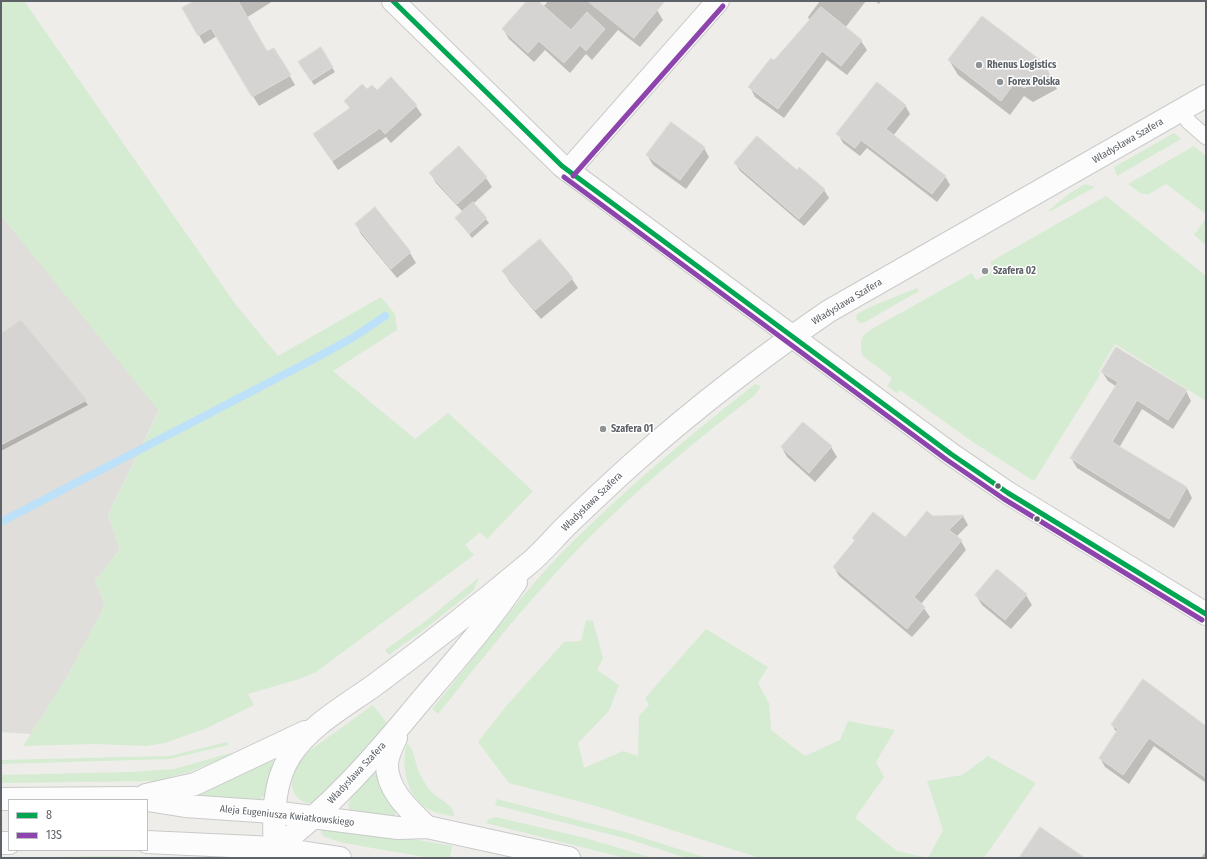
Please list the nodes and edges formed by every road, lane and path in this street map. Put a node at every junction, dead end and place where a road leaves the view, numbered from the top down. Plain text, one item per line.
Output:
1 (393, 1) edge
2 (718, 1) edge
3 (1206, 96) edge
4 (1181, 110) junction
5 (1206, 137) edge
6 (568, 171) junction
7 (791, 337) junction
8 (528, 564) junction
9 (1206, 614) edge
10 (410, 714) junction
11 (318, 726) junction
12 (135, 798) junction
13 (1, 799) edge
14 (141, 799) edge
15 (148, 800) edge
16 (273, 812) junction
17 (316, 817) junction
18 (427, 827) junction
19 (148, 842) edge
20 (275, 848) junction
21 (340, 858) edge
22 (569, 858) edge

1 - 6 street
2 - 6 street
3 - 4 street, Władysława Szafera
4 - 5 lane
4 - 7 street, Władysława Szafera
6 - 7 street
7 - 8 street, Władysława Szafera
7 - 9 street
8 - 10 street, Władysława Szafera
8 - 11 street, Władysława Szafera
10 - 17 street, Władysława Szafera
10 - 18 street, Władysława Szafera
11 - 12 street, Władysława Szafera
11 - 16 street, Władysława Szafera
12 - 13 street, Aleja Eugeniusza Kwiatkowskiego
12 - 14 street, Aleja Eugeniusza Kwiatkowskiego
15 - 16 street, Aleja Eugeniusza Kwiatkowskiego
16 - 17 street, Aleja Eugeniusza Kwiatkowskiego
16 - 20 street, Władysława Szafera
17 - 18 street, Aleja Eugeniusza Kwiatkowskiego
17 - 20 street, Władysława Szafera
18 - 22 street, Aleja Eugeniusza Kwiatkowskiego
19 - 20 street
20 - 21 street

